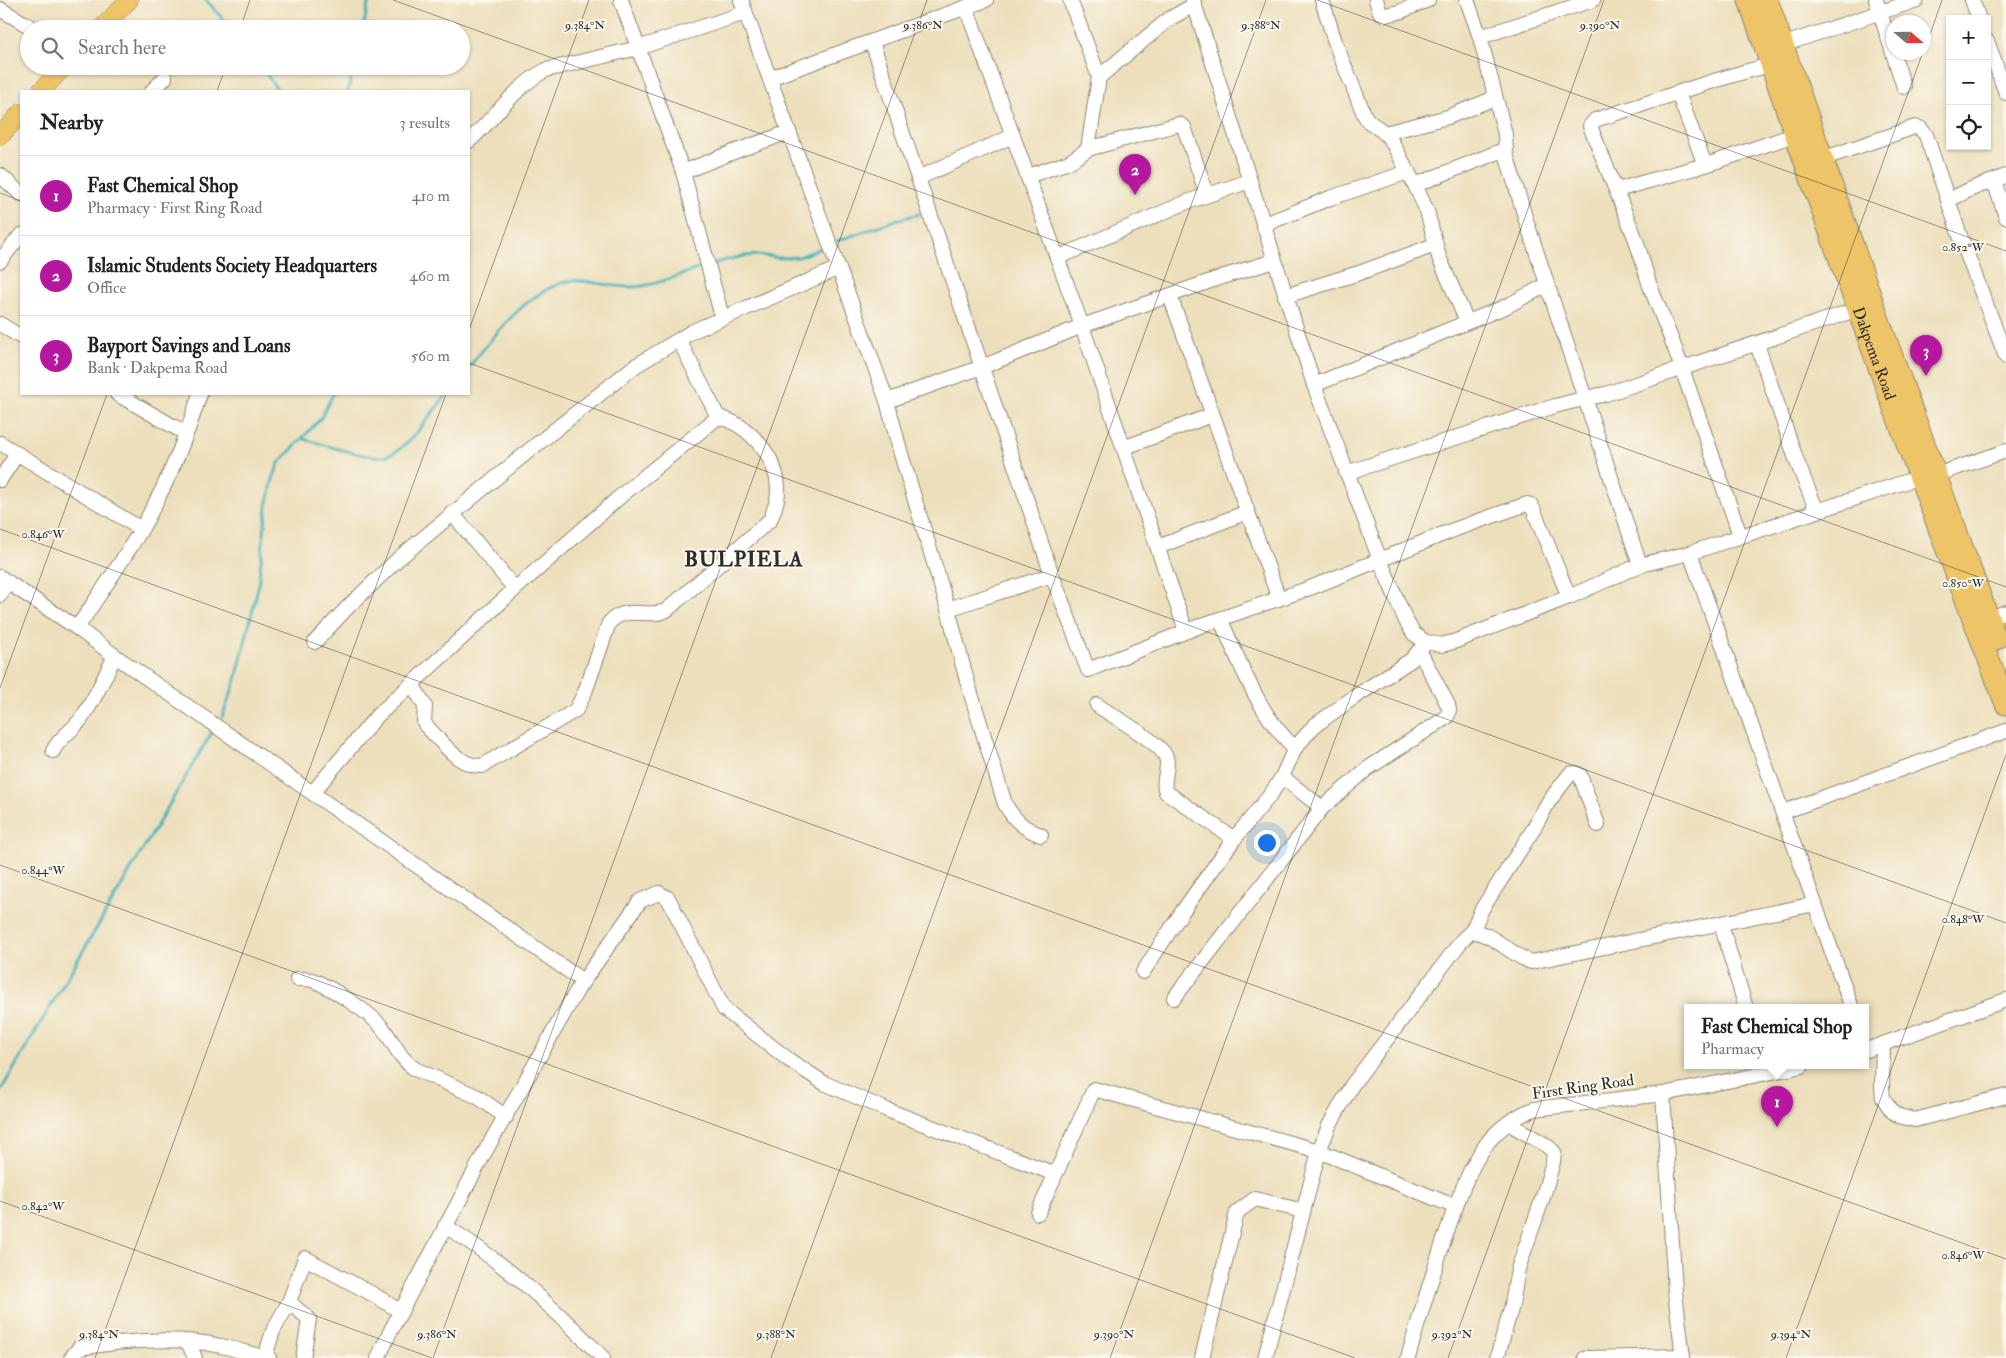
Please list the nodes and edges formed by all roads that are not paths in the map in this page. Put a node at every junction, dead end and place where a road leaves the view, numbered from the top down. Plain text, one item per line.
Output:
1 (130, 0) edge
2 (621, 0) edge
3 (986, 0) edge
4 (1070, 0) edge
5 (1322, 0) edge
6 (1376, 0) edge
7 (1428, 0) edge
8 (1467, 0) edge
9 (1593, 0) edge
10 (1749, 0) edge
11 (1767, 0) edge
12 (1917, 0) edge
13 (1972, 0) edge
14 (1194, 2) edge
15 (743, 6) edge
16 (1877, 6) edge
17 (966, 7) junction
18 (0, 9) edge
19 (1978, 15) edge
20 (110, 20) edge
21 (20, 21) edge
22 (1480, 38) junction
23 (872, 42) junction
24 (1782, 45) junction
25 (638, 48) junction
26 (1991, 53) edge
27 (1771, 65) junction
28 (57, 75) edge
29 (1099, 77) junction
30 (165, 78) dead end
31 (770, 78) junction
32 (1904, 87) dead end
33 (43, 90) edge
34 (153, 90) edge
35 (1678, 93) junction
36 (2006, 93) edge
37 (1495, 98) junction
38 (20, 114) edge
39 (789, 132) junction
40 (1385, 134) junction
41 (1794, 135) junction
42 (0, 136) edge
43 (1013, 136) junction
44 (470, 140) edge
45 (1088, 148) junction
46 (1506, 149) junction
47 (1822, 159) junction
48 (1705, 165) junction
49 (683, 172) junction
50 (0, 175) edge
51 (1028, 176) junction
52 (918, 178) junction
53 (1412, 179) junction
54 (2000, 179) edge
55 (1250, 181) junction
56 (1617, 190) junction
57 (20, 193) edge
58 (1207, 195) junction
59 (1949, 200) junction
60 (2006, 216) edge
61 (1263, 225) junction
62 (20, 236) edge
63 (1435, 245) junction
64 (1057, 258) junction
65 (0, 261) edge
66 (1274, 261) junction
67 (839, 268) junction
68 (1546, 285) junction
69 (1170, 296) junction
70 (1285, 296) junction
71 (1858, 309) junction
72 (722, 317) junction
73 (1467, 322) junction
74 (0, 324) edge
75 (1082, 326) junction
76 (20, 336) edge
77 (679, 340) junction
78 (1757, 344) junction
79 (2006, 357) edge
80 (982, 367) junction
81 (1682, 370) junction
82 (1314, 385) junction
83 (119, 395) edge
84 (200, 395) edge
85 (1584, 397) junction
86 (887, 401) junction
87 (1212, 415) junction
88 (718, 417) junction
89 (185, 434) junction
90 (0, 443) edge
91 (1123, 448) junction
92 (2006, 451) edge
93 (17, 454) junction
94 (1346, 474) junction
95 (1928, 476) junction
96 (0, 480) edge
97 (1817, 511) junction
98 (1247, 512) junction
99 (452, 513) junction
100 (141, 529) junction
101 (1740, 535) junction
102 (1158, 547) junction
103 (1690, 553) junction
104 (1380, 560) junction
105 (1640, 565) junction
106 (1052, 575) junction
107 (4, 580) edge
108 (514, 589) junction
109 (0, 595) edge
110 (1569, 597) junction
111 (1279, 599) junction
112 (948, 609) junction
113 (1997, 615) edge
114 (1220, 619) junction
115 (78, 628) junction
116 (1186, 631) junction
117 (314, 642) dead end
118 (1423, 647) junction
119 (115, 656) junction
120 (2006, 665) edge
121 (412, 684) junction
122 (2006, 704) edge
123 (1097, 705) dead end
124 (2006, 731) edge
125 (1295, 748) junction
126 (54, 751) dead end
127 (1282, 776) junction
128 (313, 792) junction
129 (1322, 808) junction
130 (1783, 812) junction
131 (1598, 825) dead end
132 (1041, 836) dead end
133 (1234, 839) junction
134 (1815, 904) junction
135 (1721, 924) junction
136 (1472, 931) junction
137 (1143, 972) dead end
138 (296, 979) dead end
139 (583, 981) junction
140 (1174, 998) dead end
141 (2006, 1000) edge
142 (1745, 1004) edge
143 (1851, 1004) edge
144 (1883, 1044) junction
145 (1869, 1049) edge
146 (1763, 1069) edge
147 (1663, 1094) junction
148 (2006, 1096) edge
149 (506, 1117) junction
150 (1508, 1123) junction
151 (1319, 1151) junction
152 (1056, 1174) junction
153 (1456, 1207) junction
154 (1304, 1211) junction
155 (1038, 1213) dead end
156 (445, 1226) junction
157 (289, 1302) junction
158 (401, 1312) junction
159 (188, 1342) junction
160 (1683, 1357) edge
161 (71, 1358) edge
162 (195, 1358) edge
163 (267, 1358) edge
164 (303, 1358) edge
165 (378, 1358) edge
166 (603, 1358) edge
167 (1202, 1358) edge
168 (1265, 1358) edge
169 (1408, 1358) edge
170 (1497, 1358) edge
171 (1585, 1358) edge

1 - 20 main road
2 - 25 street
3 - 17 street
4 - 29 street
5 - 40 street
6 - 7 street
8 - 22 street
9 - 22 street
10 - 27 highway, Dakpema Road
11 - 24 highway, Dakpema Road
12 - 16 street
13 - 19 street
14 - 29 street
14 - 55 street
15 - 25 street
15 - 31 street
16 - 24 street
16 - 32 street
17 - 23 street
17 - 43 street
18 - 21 street
22 - 37 street
23 - 31 street
23 - 52 street
24 - 47 highway, Dakpema Road
25 - 44 street
25 - 49 street
26 - 36 street
27 - 35 street
27 - 41 highway, Dakpema Road
28 - 33 main road
29 - 45 street
30 - 34 street
31 - 39 street
35 - 48 street
35 - 56 street
37 - 40 street
37 - 46 street
38 - 42 main road
39 - 49 street
39 - 67 street
40 - 53 street
41 - 48 street
41 - 71 highway, Dakpema Road
43 - 51 street
43 - 52 street
45 - 51 street
45 - 58 street
46 - 53 street
46 - 68 street
47 - 59 street
47 - 95 highway, Dakpema Road
48 - 56 street
49 - 72 street
50 - 57 street
51 - 64 street
52 - 80 street
53 - 61 street
53 - 63 street
54 - 59 street
54 - 60 street
55 - 58 street
55 - 61 street
56 - 81 street
58 - 64 street
59 - 79 street
61 - 66 street
62 - 65 street
63 - 70 street
63 - 73 street
64 - 75 street
66 - 69 street
66 - 70 street
67 - 72 street
67 - 86 street
68 - 73 street
68 - 85 street
69 - 75 street
69 - 87 street
70 - 82 street
71 - 78 street
71 - 95 highway, Dakpema Road
72 - 77 street
73 - 82 street
74 - 76 street
75 - 80 street
75 - 91 street
77 - 88 street
77 - 99 street
78 - 81 street
78 - 97 street
80 - 86 street
80 - 106 street
81 - 85 street
81 - 101 street
82 - 94 street
83 - 89 street
84 - 89 street
85 - 94 street
85 - 105 street
86 - 112 street
87 - 91 street
87 - 98 street
88 - 108 street
88 - 121 street
89 - 100 street
90 - 93 street
91 - 102 street
92 - 95 street
93 - 96 street
93 - 100 street
94 - 104 street
95 - 97 street
95 - 113 highway, Dakpema Road
95 - 122 highway, Dakpema Road
97 - 101 street
98 - 102 street
98 - 111 street
99 - 108 street
99 - 117 street
100 - 115 street
101 - 103 street
102 - 116 street
103 - 105 street
103 - 130 street
104 - 110 street
104 - 111 street
104 - 118 street
105 - 110 street
106 - 112 street
106 - 116 street
107 - 109 street
107 - 115 street
108 - 121 street
110 - 118 street
111 - 114 street
112 - 132 street
113 - 120 highway, Dakpema Road
114 - 116 street
114 - 125 street
115 - 119 street
118 - 125 street
118 - 129 street
119 - 126 street
119 - 128 street
121 - 128 street
123 - 133 street
124 - 130 street
125 - 127 street
127 - 129 street
127 - 133 street
128 - 139 street
129 - 140 street
130 - 134 street
131 - 136 street
133 - 137 street
134 - 135 street
134 - 143 street
135 - 136 street
135 - 142 street
136 - 151 street
138 - 149 street
139 - 149 street
139 - 152 street
141 - 144 street
144 - 145 street
144 - 148 street
146 - 147 street, First Ring Road
147 - 150 street, First Ring Road
147 - 160 street
149 - 156 street
150 - 153 street, First Ring Road
150 - 170 street
151 - 152 street
151 - 153 street
151 - 154 street
152 - 155 street
153 - 169 street, First Ring Road
154 - 167 street
154 - 168 street
156 - 158 street
156 - 166 street
157 - 158 street
157 - 163 street
157 - 164 street
158 - 165 street
159 - 161 street
159 - 162 street
159 - 163 street
160 - 171 street

